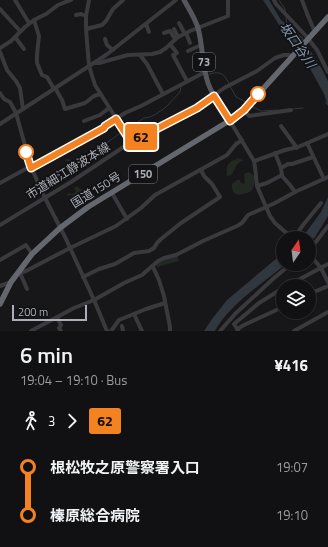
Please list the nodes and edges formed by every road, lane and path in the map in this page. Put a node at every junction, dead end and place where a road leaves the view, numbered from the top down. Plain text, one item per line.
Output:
1 (16, 0) edge
2 (71, 0) edge
3 (89, 0) edge
4 (123, 0) edge
5 (176, 0) edge
6 (184, 0) edge
7 (228, 0) edge
8 (274, 0) edge
9 (302, 0) edge
10 (0, 9) edge
11 (76, 15) dead end
12 (86, 16) junction
13 (328, 17) edge
14 (34, 20) junction
15 (29, 23) junction
16 (179, 23) dead end
17 (146, 24) junction
18 (198, 28) junction
19 (86, 29) junction
20 (174, 29) dead end
21 (20, 31) junction
22 (149, 32) dead end
23 (315, 32) junction
24 (164, 33) dead end
25 (186, 33) junction
26 (15, 37) junction
27 (176, 38) junction
28 (105, 39) dead end
29 (308, 39) junction
30 (190, 43) dead end
31 (170, 44) junction
32 (201, 45) junction
33 (0, 48) edge
34 (24, 49) dead end
35 (113, 50) junction
36 (188, 51) dead end
37 (0, 52) edge
38 (140, 55) junction
39 (294, 55) junction
40 (91, 65) junction
41 (205, 72) junction
42 (328, 72) edge
43 (187, 81) junction
44 (54, 89) junction
45 (0, 93) edge
46 (100, 94) junction
47 (163, 94) junction
48 (214, 96) junction
49 (23, 108) junction
50 (109, 108) junction
51 (244, 110) junction
52 (291, 110) dead end
53 (16, 113) junction
54 (116, 119) junction
55 (84, 121) dead end
56 (230, 121) junction
57 (0, 124) edge
58 (281, 126) dead end
59 (328, 134) edge
60 (242, 140) junction
61 (131, 142) junction
62 (307, 143) junction
63 (297, 148) junction
64 (275, 154) junction
65 (313, 158) junction
66 (254, 161) junction
67 (31, 167) junction
68 (281, 168) junction
69 (201, 170) junction
70 (282, 175) junction
71 (326, 178) edge
72 (0, 183) edge
73 (257, 186) junction
74 (112, 192) junction
75 (295, 192) junction
76 (45, 198) junction
77 (321, 203) dead end
78 (266, 207) junction
79 (127, 219) junction
80 (0, 225) edge
81 (328, 226) edge
82 (60, 228) junction
83 (285, 231) edge
84 (298, 231) edge
85 (316, 242) edge
86 (70, 248) junction
87 (32, 254) junction
88 (0, 260) edge
89 (316, 262) edge
90 (328, 264) edge
91 (153, 267) junction
92 (321, 268) junction
93 (282, 271) edge
94 (18, 274) junction
95 (83, 277) junction
96 (300, 279) edge
97 (11, 282) junction
98 (328, 282) edge
99 (0, 286) edge
100 (328, 286) edge
101 (27, 289) dead end
102 (316, 291) edge
103 (276, 292) edge
104 (94, 300) junction
105 (165, 303) junction
106 (0, 304) edge
107 (276, 309) edge
108 (328, 312) edge
109 (134, 314) junction
110 (48, 316) dead end
111 (57, 317) junction
112 (43, 318) dead end
113 (50, 320) junction
114 (46, 323) junction
115 (237, 330) edge
116 (31, 331) edge
117 (60, 331) edge
118 (107, 331) edge
119 (111, 331) edge
120 (142, 331) edge
121 (170, 331) edge
122 (220, 331) edge
123 (294, 331) edge

1 - 15 street
2 - 14 street
3 - 12 street
4 - 19 street
5 - 17 street
6 - 18 main road, 73
7 - 18 street
8 - 29 street
9 - 23 street
10 - 21 street
11 - 12 street
12 - 19 street
13 - 23 highway, 国道150号 / 150
14 - 15 street
14 - 44 street
15 - 21 street
16 - 25 street
17 - 22 street
17 - 35 street
18 - 25 street
18 - 32 main road, 73
19 - 40 street
20 - 27 street
21 - 26 street
23 - 29 highway, 国道150号 / 150
24 - 27 street
25 - 27 street
25 - 30 street
26 - 33 street
26 - 34 street
27 - 31 street
28 - 35 street
29 - 39 highway, 国道150号 / 150
29 - 42 street
31 - 38 street
31 - 43 street
32 - 36 street
32 - 41 main road, 73
35 - 40 street
37 - 49 street
38 - 40 street
38 - 47 street
39 - 48 street, 市道細江静波本線
39 - 51 highway, 国道150号 / 150
40 - 44 street
40 - 46 street
41 - 43 street
41 - 48 main road, 73
43 - 47 street
44 - 46 street
44 - 49 street
45 - 53 street
46 - 50 street
47 - 54 street
48 - 56 main road, 73
48 - 61 street, 市道細江静波本線
49 - 53 street
50 - 54 street
50 - 55 street
51 - 52 street
51 - 56 highway, 国道150号 / 150
53 - 57 street
53 - 67 street
54 - 61 street
54 - 67 street
56 - 60 street
56 - 74 highway, 国道150号 / 150
58 - 63 street
59 - 62 street
60 - 66 street
60 - 69 street
61 - 76 street, 市道細江静波本線
62 - 63 street
62 - 65 street
63 - 64 street
64 - 66 street
64 - 68 street
65 - 68 street
65 - 71 street
66 - 73 street
67 - 72 street
67 - 76 street
68 - 70 street
69 - 79 street
69 - 95 street
70 - 73 street
70 - 75 street
71 - 75 street
73 - 78 street
74 - 79 street
74 - 82 highway, 国道150号 / 150
75 - 78 street
76 - 80 street, 市道細江静波本線
76 - 82 street
77 - 84 street
78 - 83 street
78 - 91 street
79 - 86 street
81 - 85 street
82 - 86 street
82 - 87 highway, 国道150号 / 150
86 - 94 street
86 - 95 street
87 - 88 street
87 - 94 highway, 国道150号 / 150
89 - 92 street
90 - 92 street
91 - 104 street
91 - 105 street
92 - 96 street
92 - 98 street
93 - 122 street
94 - 97 highway, 国道150号 / 150
94 - 101 street
95 - 104 street
97 - 99 street
97 - 106 highway, 国道150号 / 150
100 - 102 street
103 - 115 street
104 - 111 street
104 - 118 street
105 - 109 street
105 - 121 street
107 - 115 street
108 - 123 street
109 - 119 street
109 - 120 street
110 - 113 street
111 - 113 street
111 - 117 street
112 - 114 street
113 - 114 street
114 - 116 street

